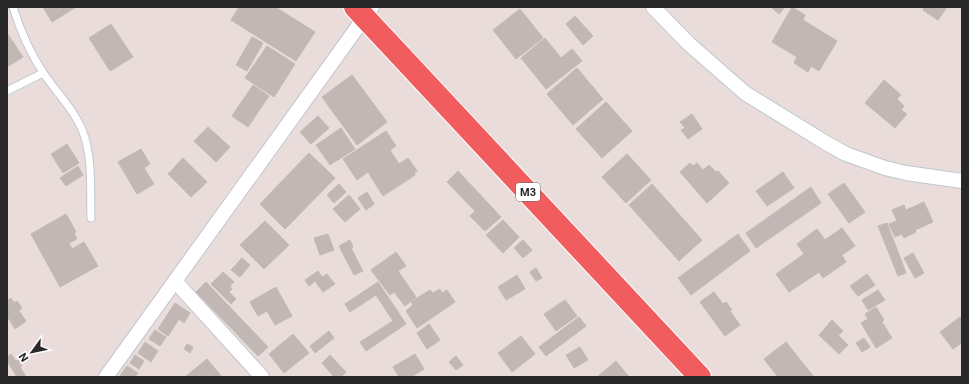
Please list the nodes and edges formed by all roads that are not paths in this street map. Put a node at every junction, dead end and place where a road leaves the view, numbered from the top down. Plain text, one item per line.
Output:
1 (13, 7) edge
2 (653, 7) edge
3 (364, 10) edge
4 (43, 73) junction
5 (7, 91) edge
6 (962, 181) edge
7 (91, 218) dead end
8 (174, 281) junction
9 (106, 377) edge
10 (262, 377) edge
11 (700, 377) edge

1 - 4 lane
2 - 6 street
3 - 8 street
3 - 11 highway, M3
4 - 5 lane
4 - 7 lane
8 - 9 street
8 - 10 street

